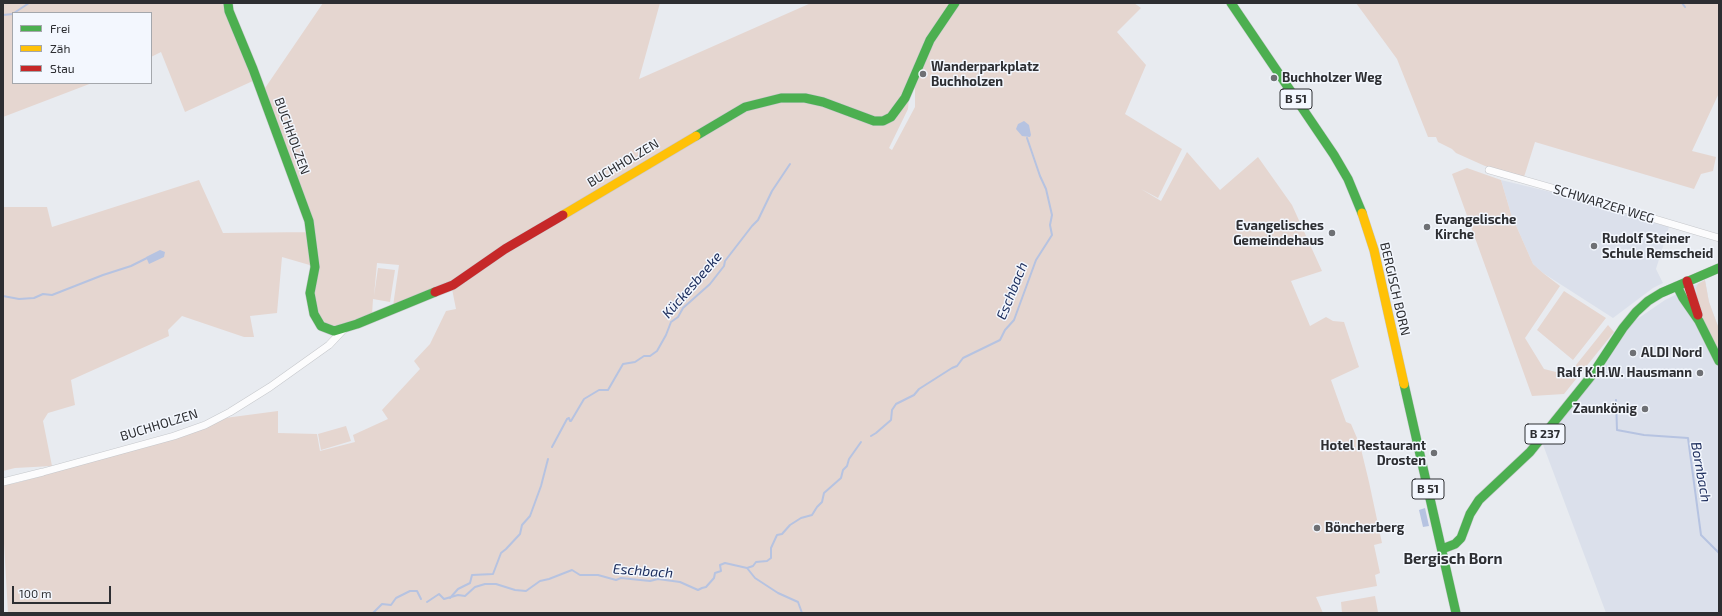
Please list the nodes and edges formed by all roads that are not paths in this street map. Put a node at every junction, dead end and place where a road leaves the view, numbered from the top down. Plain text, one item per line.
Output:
1 (228, 3) edge
2 (955, 3) edge
3 (1231, 3) edge
4 (1489, 170) dead end
5 (1719, 238) edge
6 (1719, 268) edge
7 (1687, 282) junction
8 (1677, 286) junction
9 (1699, 321) junction
10 (344, 329) junction
11 (1719, 361) edge
12 (3, 482) edge
13 (1442, 549) junction
14 (1456, 613) edge

1 - 10 main road, BUCHHOLZEN
2 - 10 main road, BUCHHOLZEN
3 - 13 main road, BERGISCH BORN / B 51
4 - 5 street, SCHWARZER WEG
6 - 7 main road, B 237
7 - 8 main road, B 237
7 - 9 main road
8 - 9 main road
8 - 13 main road, B 237
9 - 11 main road
10 - 12 street, BUCHHOLZEN
13 - 14 main road, BERGISCH BORN / B 51

